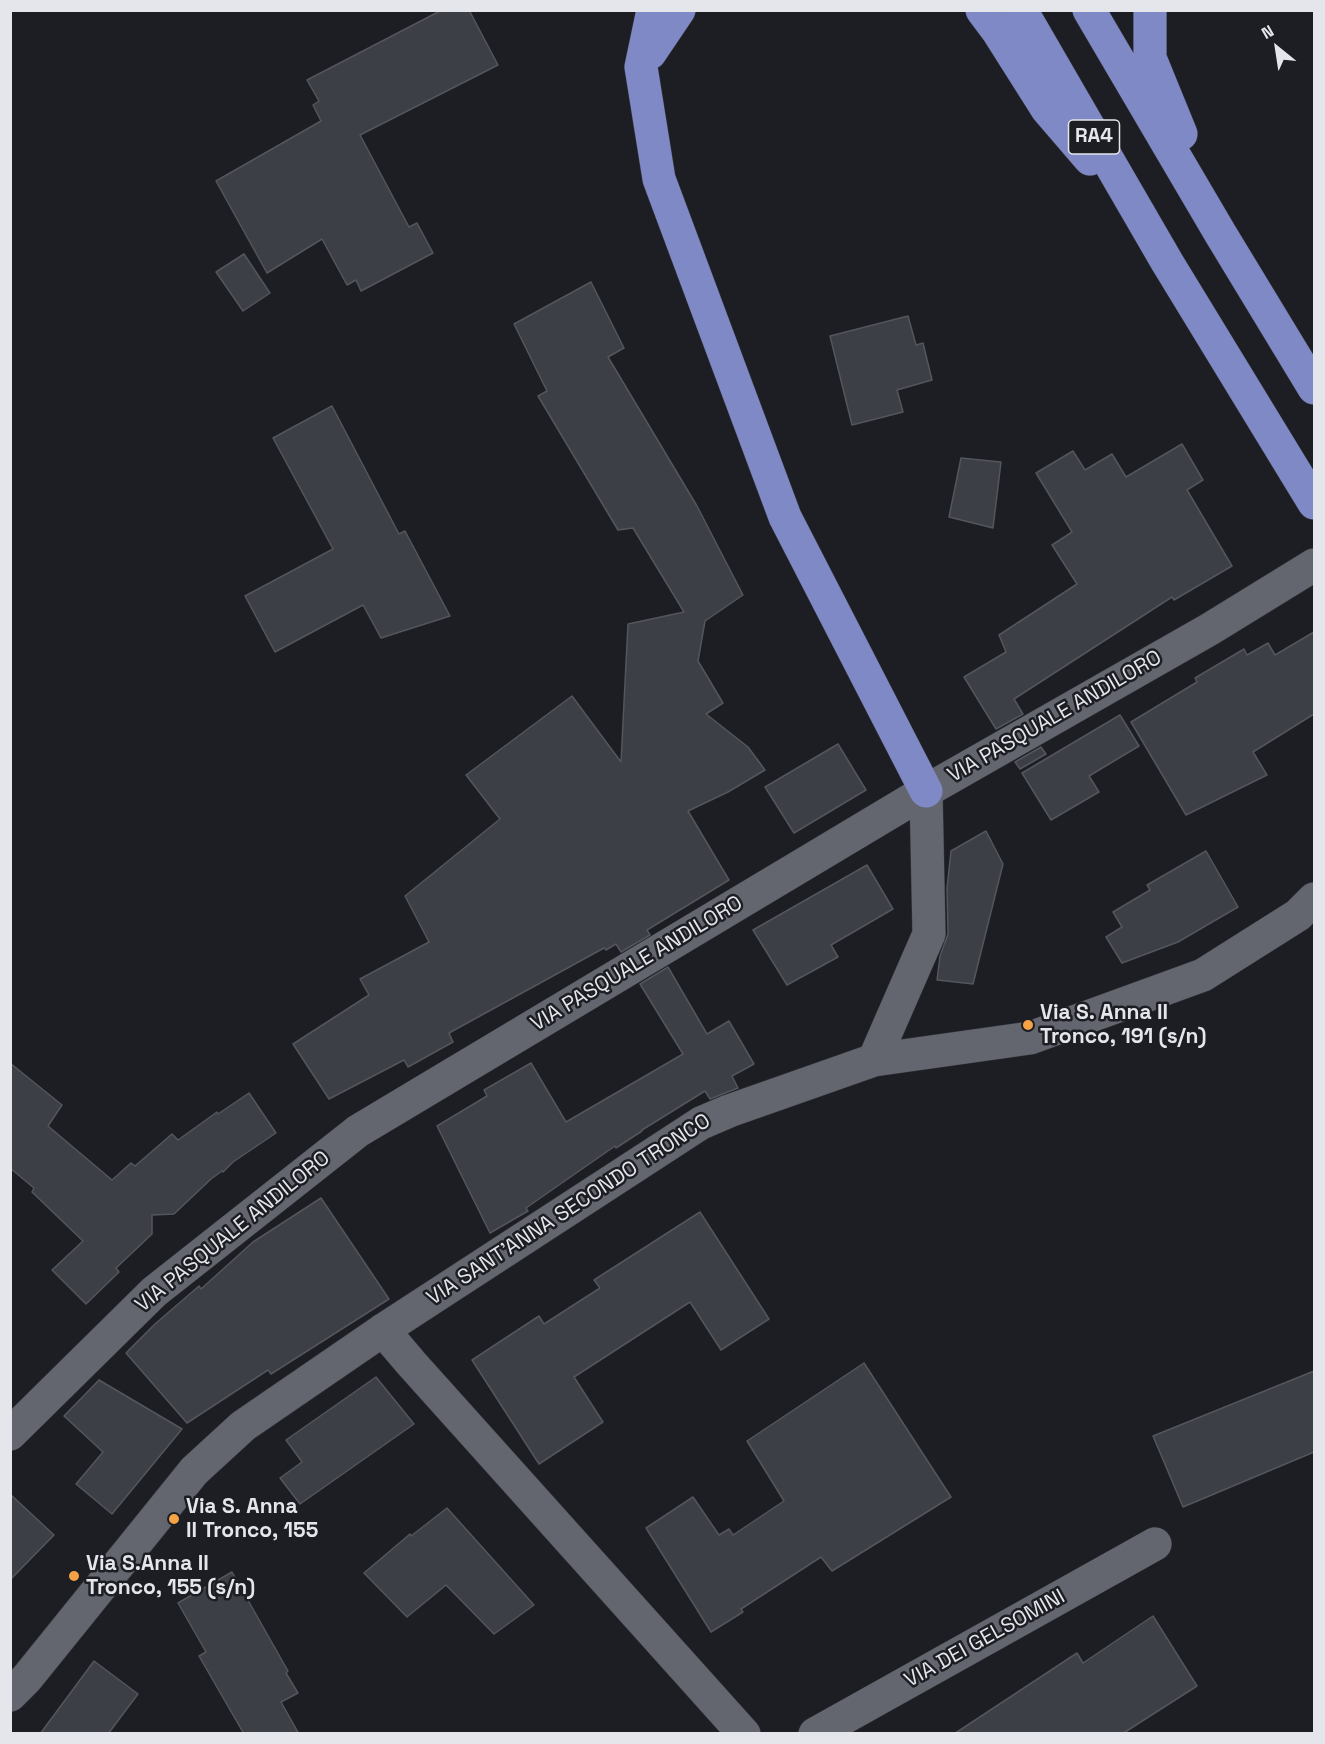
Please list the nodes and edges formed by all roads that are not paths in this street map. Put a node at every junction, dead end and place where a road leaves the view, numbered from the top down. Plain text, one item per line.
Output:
1 (653, 10) edge
2 (679, 10) edge
3 (982, 10) edge
4 (1021, 10) edge
5 (1089, 10) edge
6 (1150, 10) edge
7 (641, 67) junction
8 (1139, 214) junction
9 (1220, 233) junction
10 (1314, 388) edge
11 (1314, 503) edge
12 (1314, 565) edge
13 (926, 791) junction
14 (1314, 899) edge
15 (874, 1060) junction
16 (383, 1329) junction
17 (10, 1434) edge
18 (1155, 1544) dead end
19 (10, 1695) edge
20 (744, 1734) edge
21 (815, 1734) edge

1 - 7 highway
2 - 7 highway
3 - 8 highway
4 - 8 highway, RA4
5 - 9 highway, RA4
6 - 9 highway
7 - 13 highway
8 - 11 highway, RA4
9 - 10 highway, RA4
12 - 13 street, VIA PASQUALE ANDILORO
13 - 15 street
13 - 17 street, VIA PASQUALE ANDILORO
14 - 15 street, VIA SANT'ANNA SECONDO TRONCO
15 - 16 street, VIA SANT'ANNA SECONDO TRONCO
16 - 19 street, VIA SANT'ANNA SECONDO TRONCO
16 - 20 street
18 - 21 street, VIA DEI GELSOMINI

